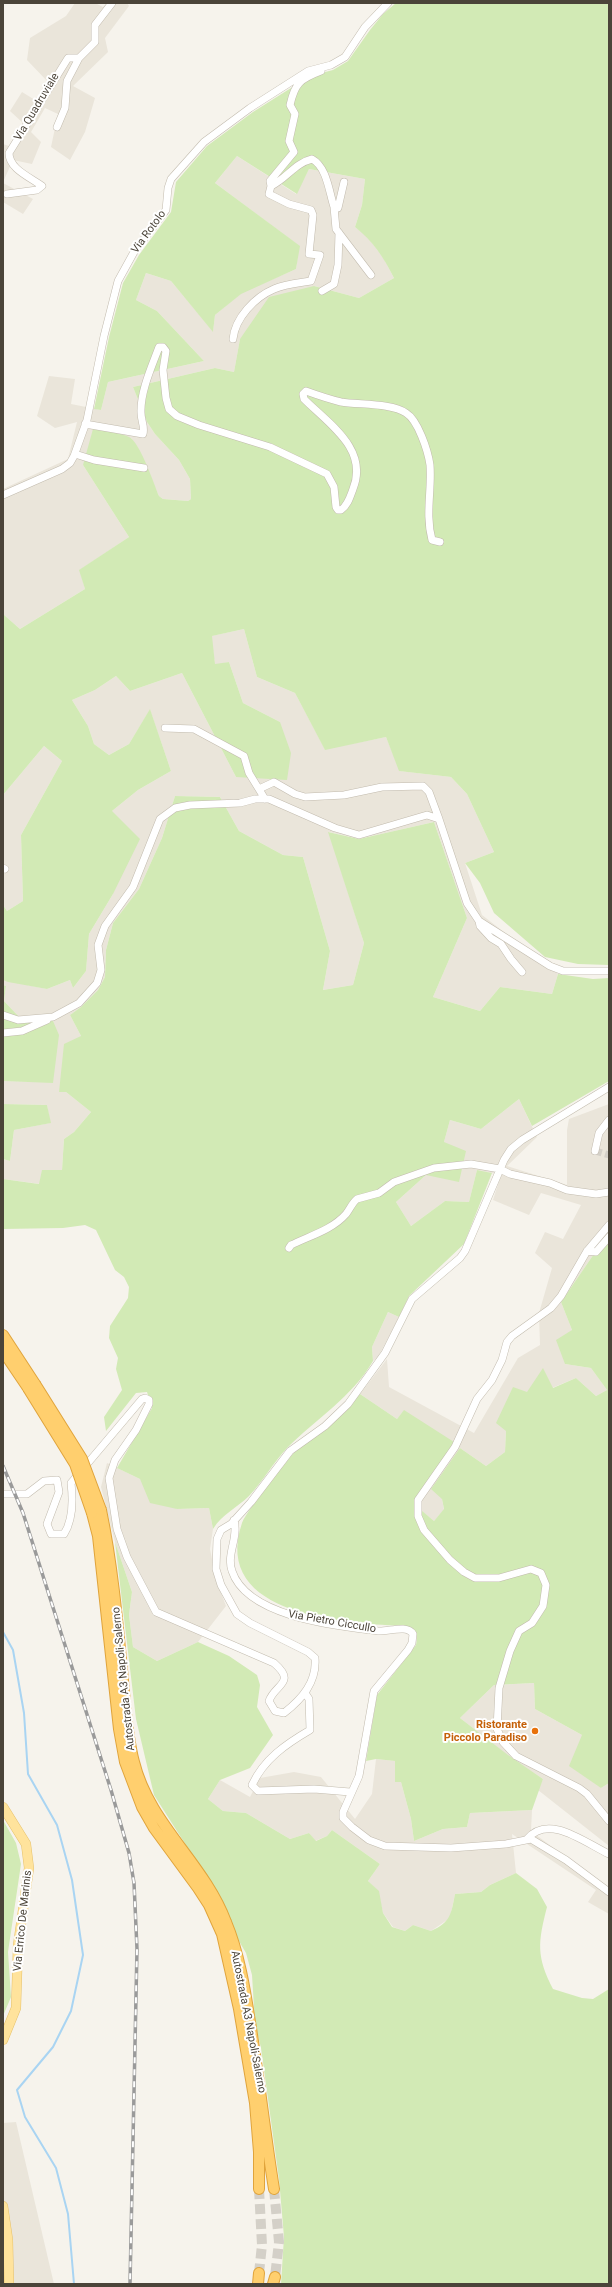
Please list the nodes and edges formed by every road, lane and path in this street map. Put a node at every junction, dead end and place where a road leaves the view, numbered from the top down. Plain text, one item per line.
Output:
1 (112, 3) edge
2 (388, 3) edge
3 (79, 58) junction
4 (325, 66) junction
5 (57, 127) dead end
6 (344, 182) dead end
7 (271, 186) junction
8 (6, 194) dead end
9 (334, 207) junction
10 (339, 233) junction
11 (371, 275) dead end
12 (322, 291) dead end
13 (233, 339) dead end
14 (86, 424) junction
15 (75, 454) junction
16 (144, 468) dead end
17 (3, 495) edge
18 (440, 542) dead end
19 (165, 728) dead end
20 (259, 789) junction
21 (265, 799) junction
22 (439, 819) junction
23 (479, 920) junction
24 (522, 972) dead end
25 (609, 972) edge
26 (3, 1015) edge
27 (48, 1018) junction
28 (3, 1033) edge
29 (609, 1087) edge
30 (609, 1120) edge
31 (595, 1151) dead end
32 (500, 1169) junction
33 (609, 1192) edge
34 (609, 1224) edge
35 (609, 1237) edge
36 (289, 1248) dead end
37 (587, 1251) junction
38 (3, 1335) edge
39 (3, 1351) edge
40 (32, 1386) junction
41 (3, 1494) edge
42 (234, 1520) junction
43 (305, 1693) junction
44 (350, 1792) junction
45 (3, 1807) edge
46 (609, 1821) edge
47 (527, 1839) junction
48 (609, 1854) edge
49 (609, 1892) edge
50 (3, 2040) edge
51 (262, 2126) junction
52 (259, 2189) tunnel mouth
53 (274, 2189) tunnel mouth
54 (3, 2206) edge
55 (259, 2273) tunnel mouth
56 (10, 2284) edge
57 (258, 2284) edge

1 - 3 street, Via Quadruviale
2 - 4 street, Via Rotolo
3 - 5 street, Via Quadruviale
3 - 8 street, Via Quadruviale
4 - 7 street
4 - 14 street, Via Rotolo
6 - 9 street
7 - 9 street
7 - 13 street
9 - 10 street
10 - 11 street
10 - 12 street
14 - 15 street, Via Rotolo
14 - 18 street
15 - 16 street
15 - 17 street, Via Rotolo
19 - 20 street
20 - 21 street
20 - 22 street
21 - 22 street
21 - 27 street
22 - 23 street
23 - 24 street
23 - 25 street
26 - 27 street
27 - 28 street
29 - 32 street
30 - 31 street
32 - 33 street
32 - 36 street
32 - 42 street
34 - 37 street
35 - 37 street
37 - 46 street
38 - 40 highway, Autostrada A3 Napoli-Salerno
39 - 40 highway, Autostrada A3 Napoli-Salerno
40 - 51 highway, Autostrada A3 Napoli-Salerno, bridge
41 - 43 street
42 - 43 street
42 - 44 street, Via Pietro Ciccullo
43 - 44 street
44 - 47 street, Via Pietro Ciccullo
45 - 50 main road, Via Errico De Marinis
47 - 48 street
47 - 49 street
51 - 52 highway, Autostrada A3 Napoli-Salerno
51 - 53 highway, Autostrada A3 Napoli-Salerno
54 - 56 main road
55 - 57 highway

